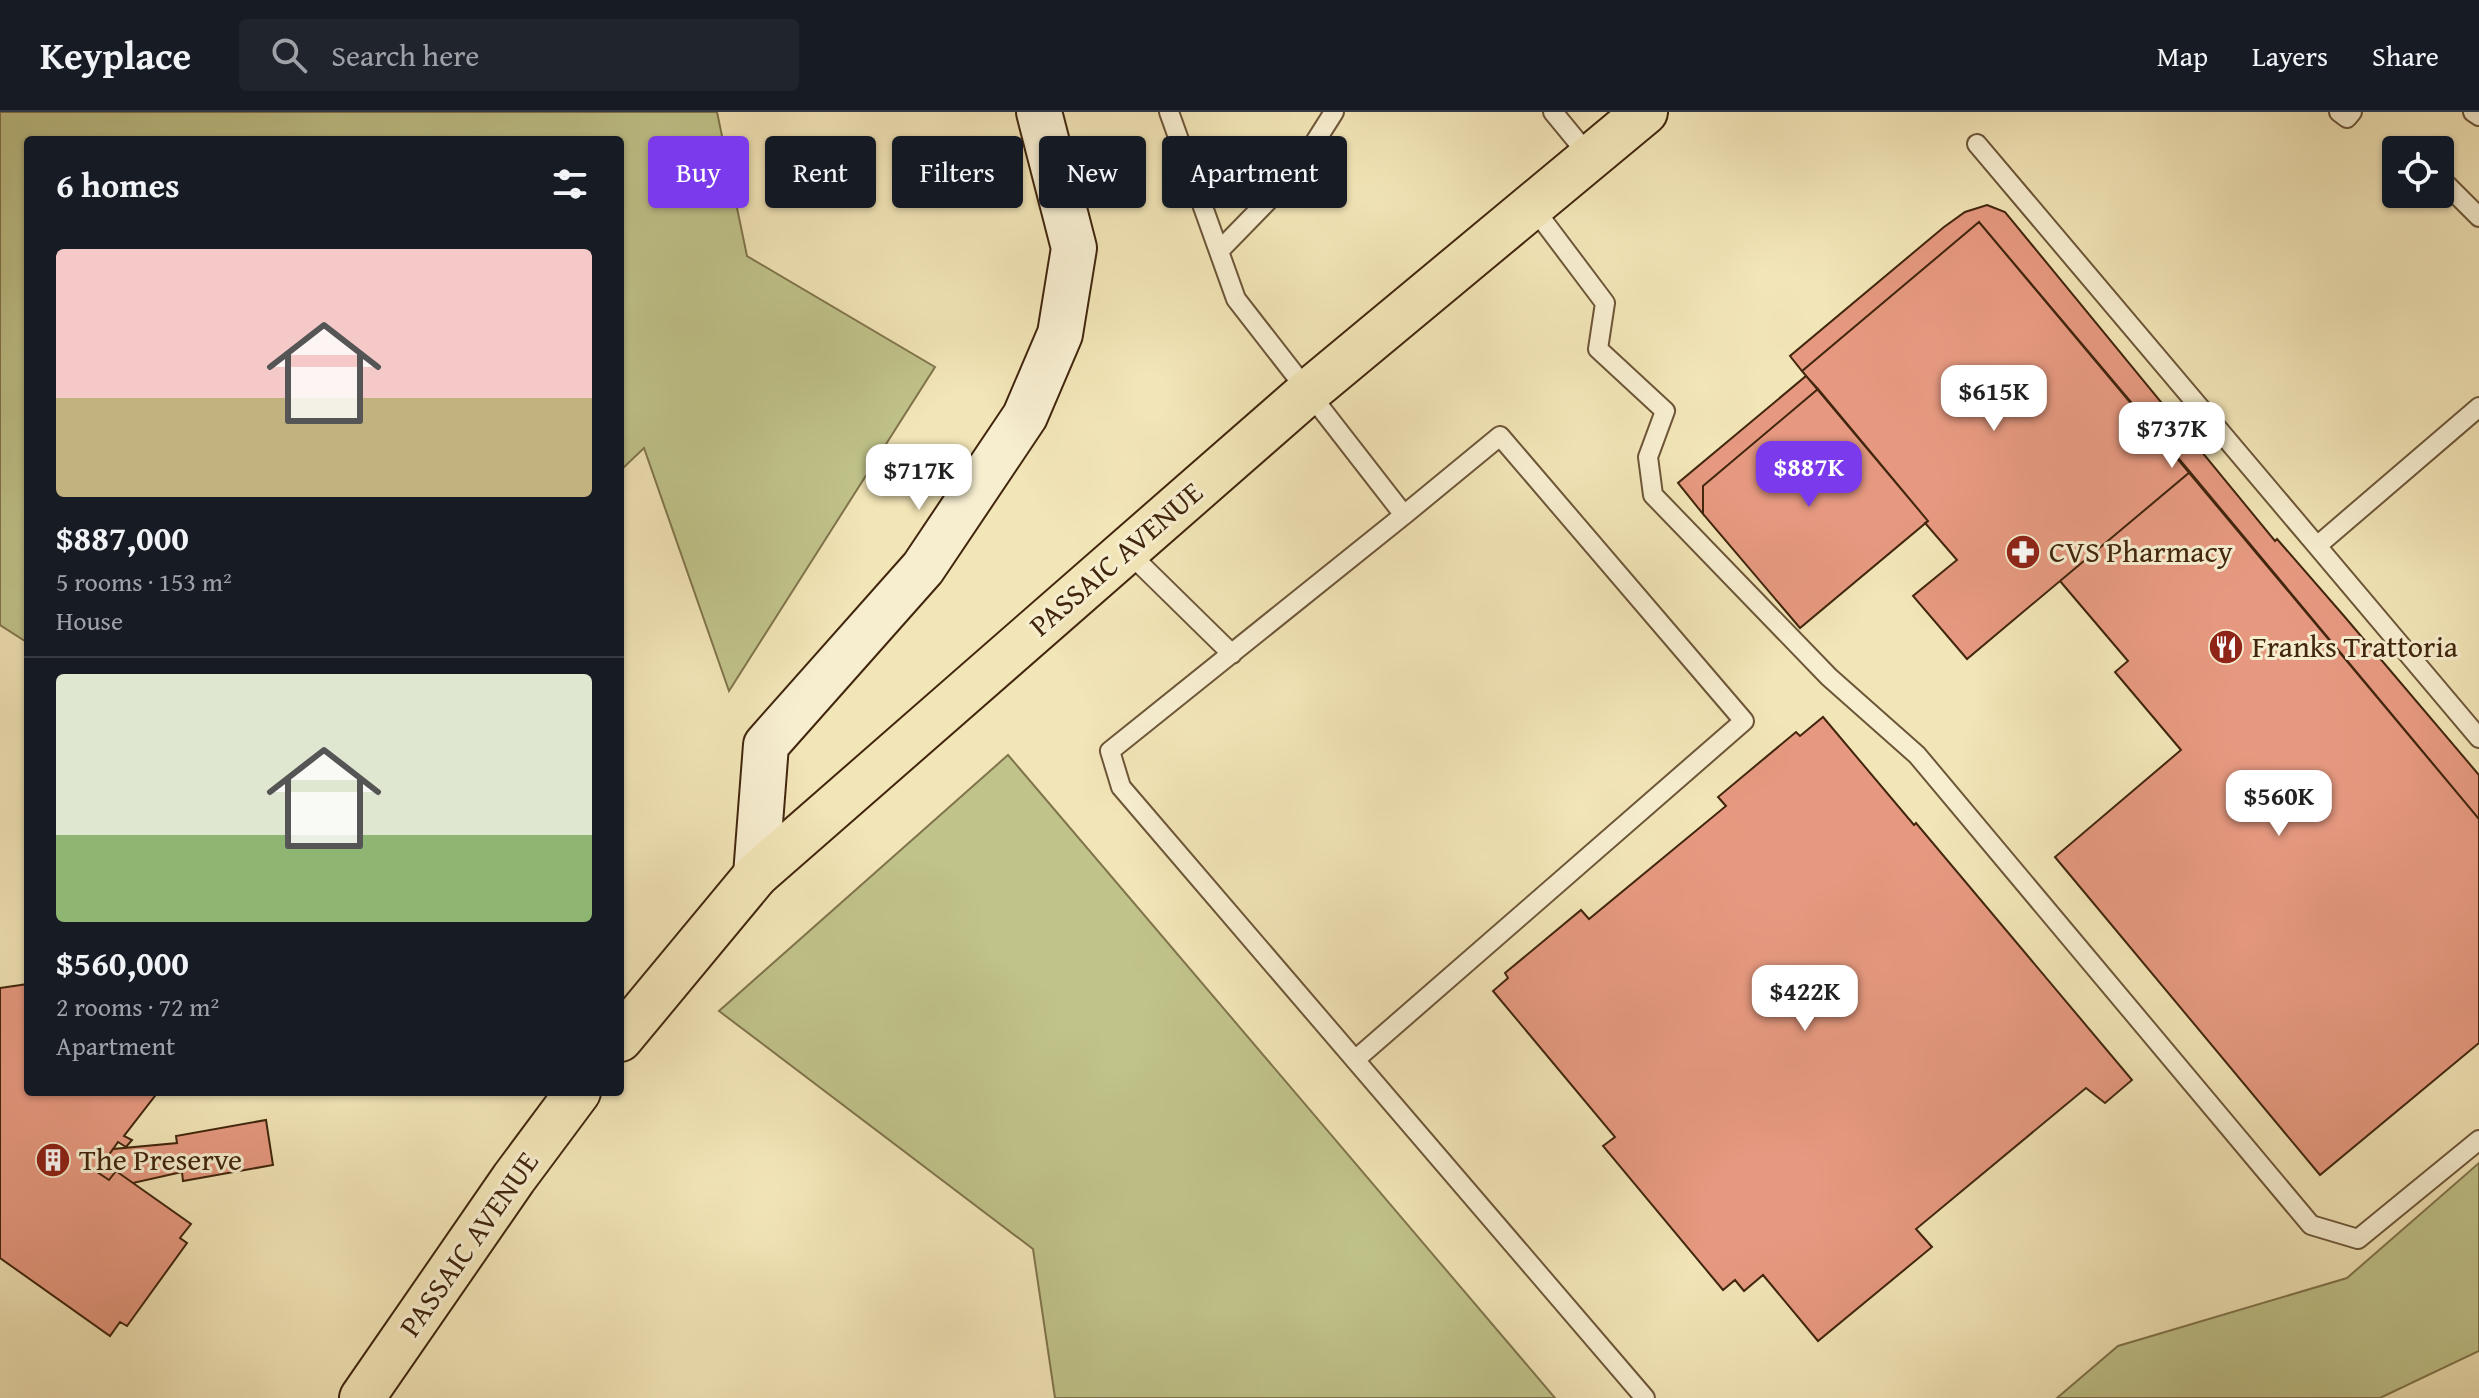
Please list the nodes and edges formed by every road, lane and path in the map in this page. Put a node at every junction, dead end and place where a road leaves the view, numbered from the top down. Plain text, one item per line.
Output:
1 (1039, 112) edge
2 (1169, 112) edge
3 (1334, 112) edge
4 (1553, 112) edge
5 (1645, 112) edge
6 (2339, 112) edge
7 (2352, 112) edge
8 (2473, 112) edge
9 (2479, 116) edge
10 (1977, 144) dead end
11 (1590, 157) junction
12 (2454, 192) edge
13 (1532, 206) junction
14 (2479, 217) edge
15 (1219, 251) junction
16 (1307, 393) junction
17 (2479, 407) edge
18 (1404, 515) junction
19 (2317, 546) junction
20 (1126, 550) junction
21 (1232, 654) junction
22 (2479, 738) edge
23 (756, 875) junction
24 (624, 1034) edge
25 (1355, 1060) junction
26 (575, 1096) edge
27 (2479, 1140) edge
28 (362, 1398) edge
29 (1645, 1398) edge

1 - 23 street
2 - 15 lane
3 - 15 lane
4 - 11 lane
5 - 11 main road, PASSAIC AVENUE
6 - 7 lane
8 - 9 lane
10 - 19 lane
11 - 13 main road, PASSAIC AVENUE
12 - 14 lane
13 - 16 main road, PASSAIC AVENUE
13 - 27 lane
15 - 16 lane
16 - 18 lane
16 - 20 main road, PASSAIC AVENUE
17 - 19 lane
18 - 21 lane
18 - 25 lane
19 - 22 lane
20 - 21 lane
20 - 23 main road, PASSAIC AVENUE
21 - 25 lane
23 - 24 main road, PASSAIC AVENUE
25 - 29 lane
26 - 28 main road, PASSAIC AVENUE

